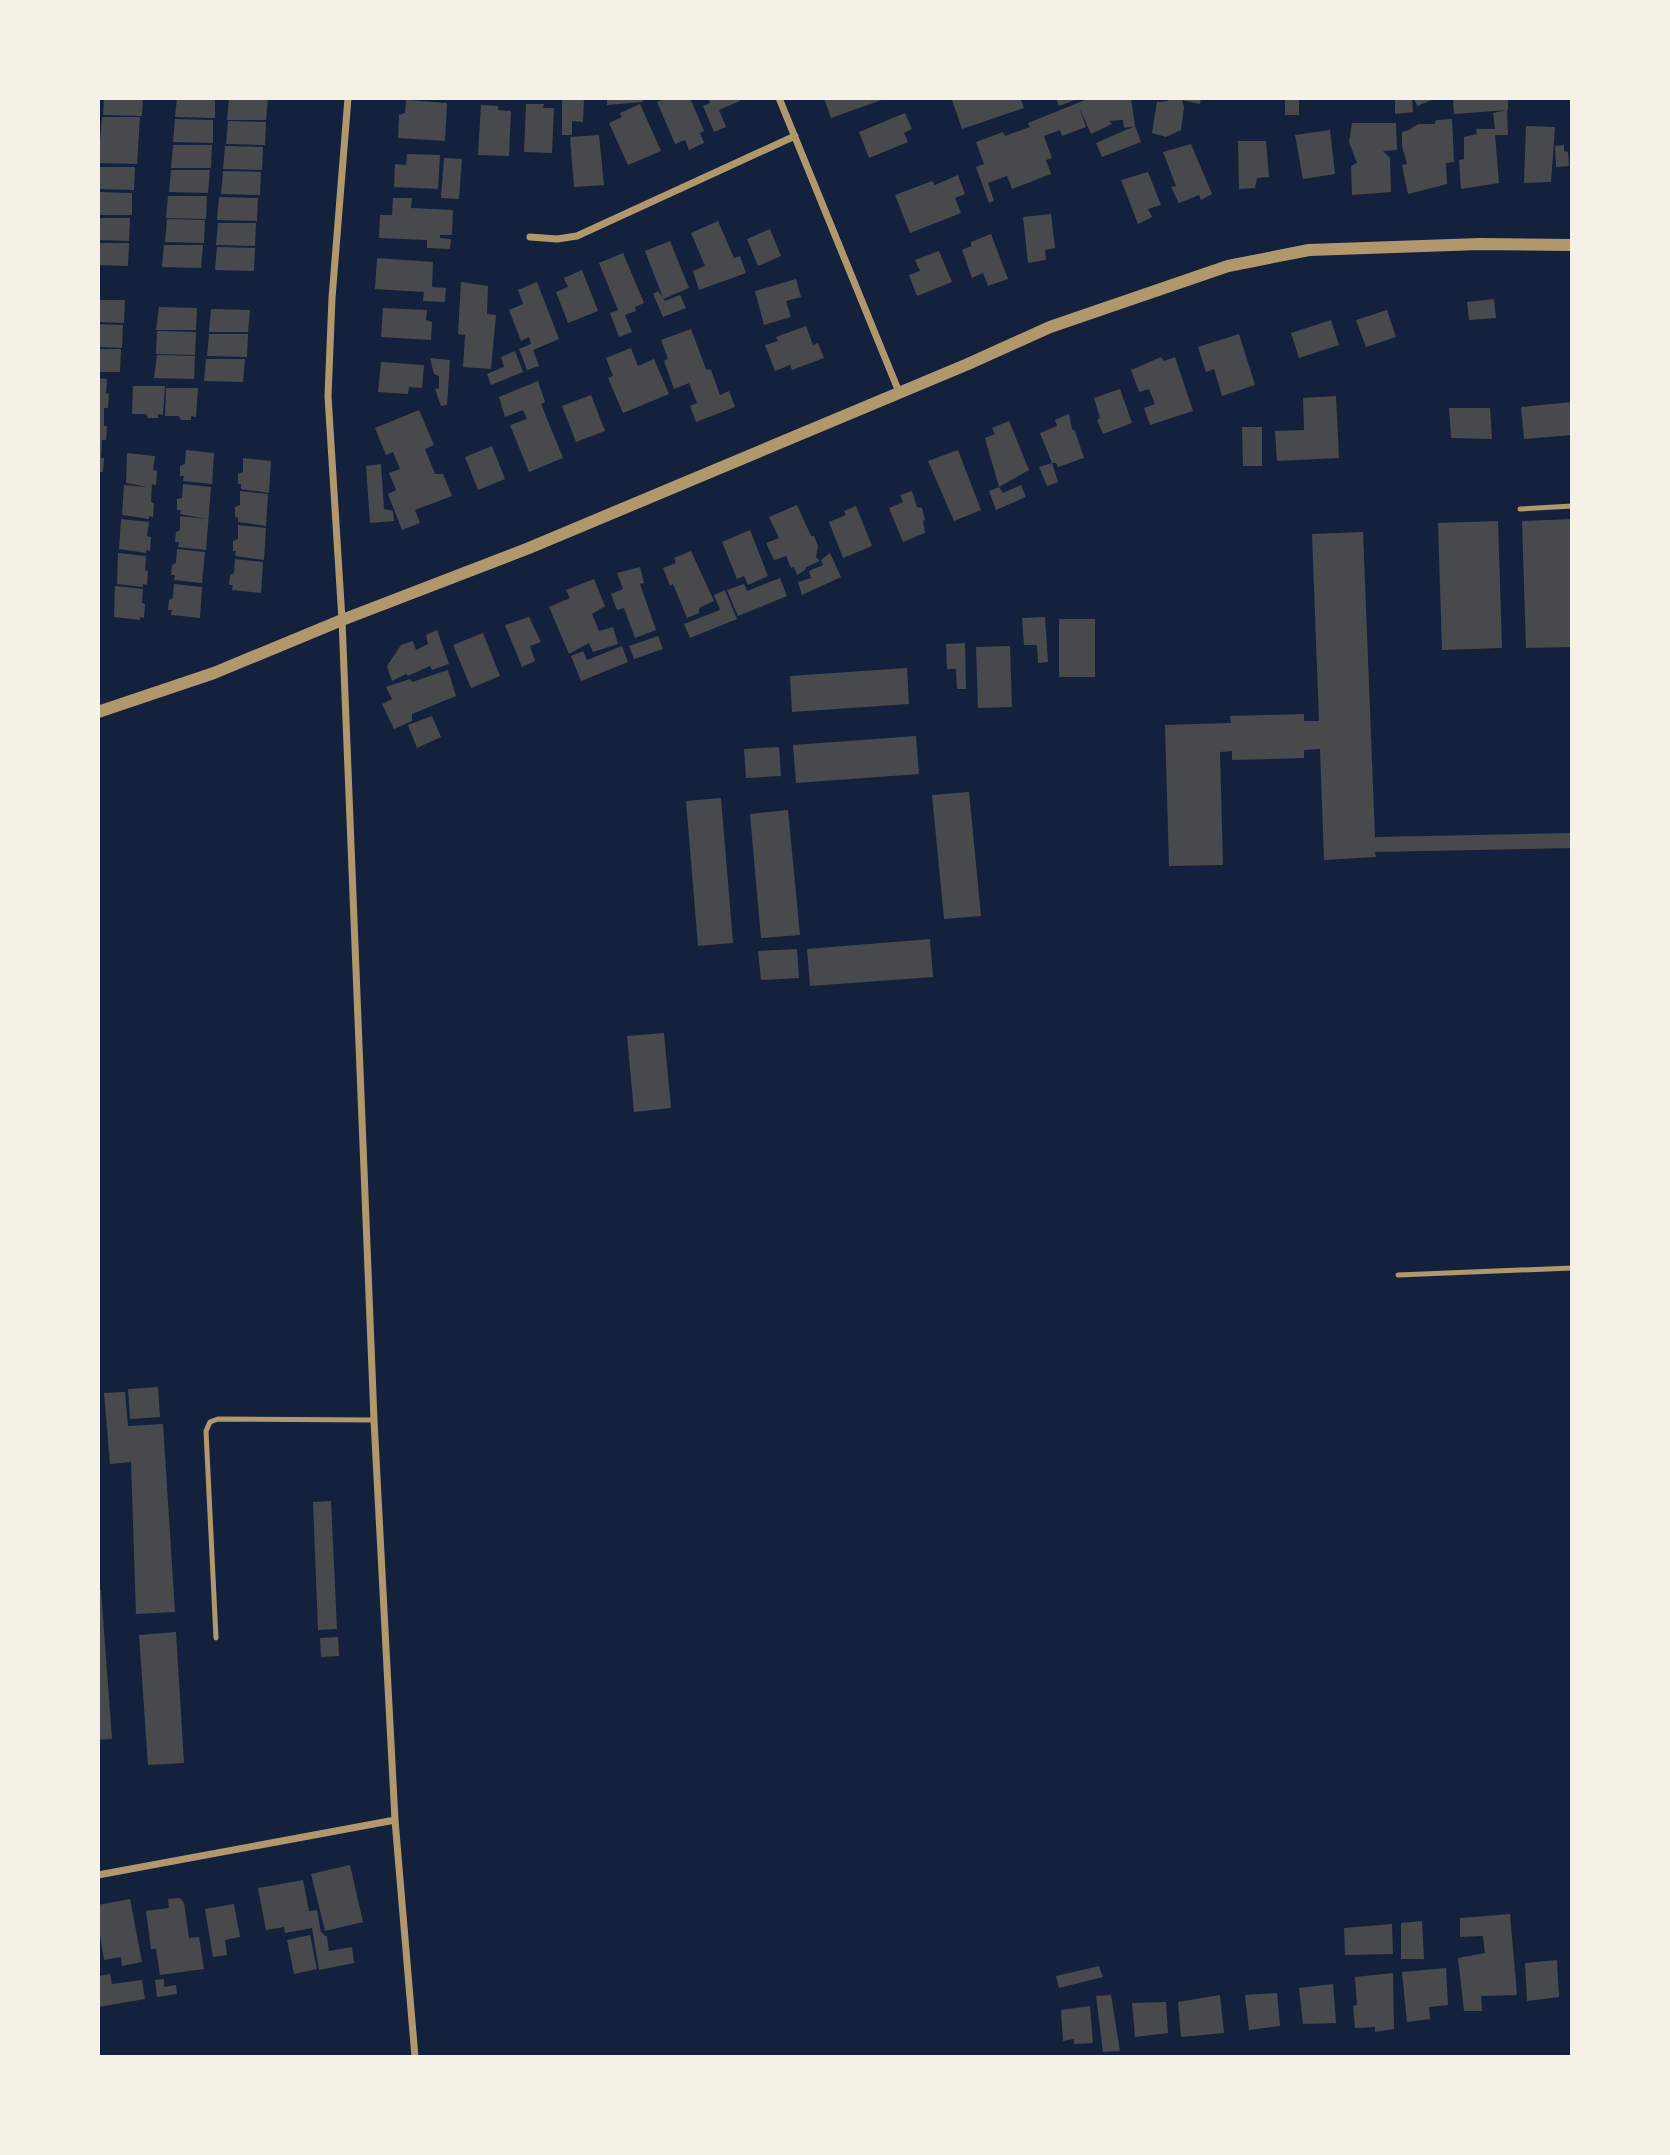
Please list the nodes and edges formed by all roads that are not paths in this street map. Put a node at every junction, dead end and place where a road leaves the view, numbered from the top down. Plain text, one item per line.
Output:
1 (348, 98) edge
2 (779, 98) edge
3 (795, 136) junction
4 (530, 237) dead end
5 (1572, 245) edge
6 (899, 392) junction
7 (1572, 506) edge
8 (1520, 509) dead end
9 (342, 620) junction
10 (98, 712) edge
11 (1572, 1268) edge
12 (1398, 1275) dead end
13 (374, 1420) junction
14 (216, 1638) dead end
15 (395, 1820) junction
16 (98, 1875) edge
17 (415, 2057) edge

1 - 9 street
2 - 3 street
3 - 4 street
3 - 6 street
5 - 6 street
6 - 9 street
7 - 8 lane
9 - 10 street
9 - 13 street
11 - 12 lane
13 - 14 lane
13 - 15 street
15 - 16 street
15 - 17 street

